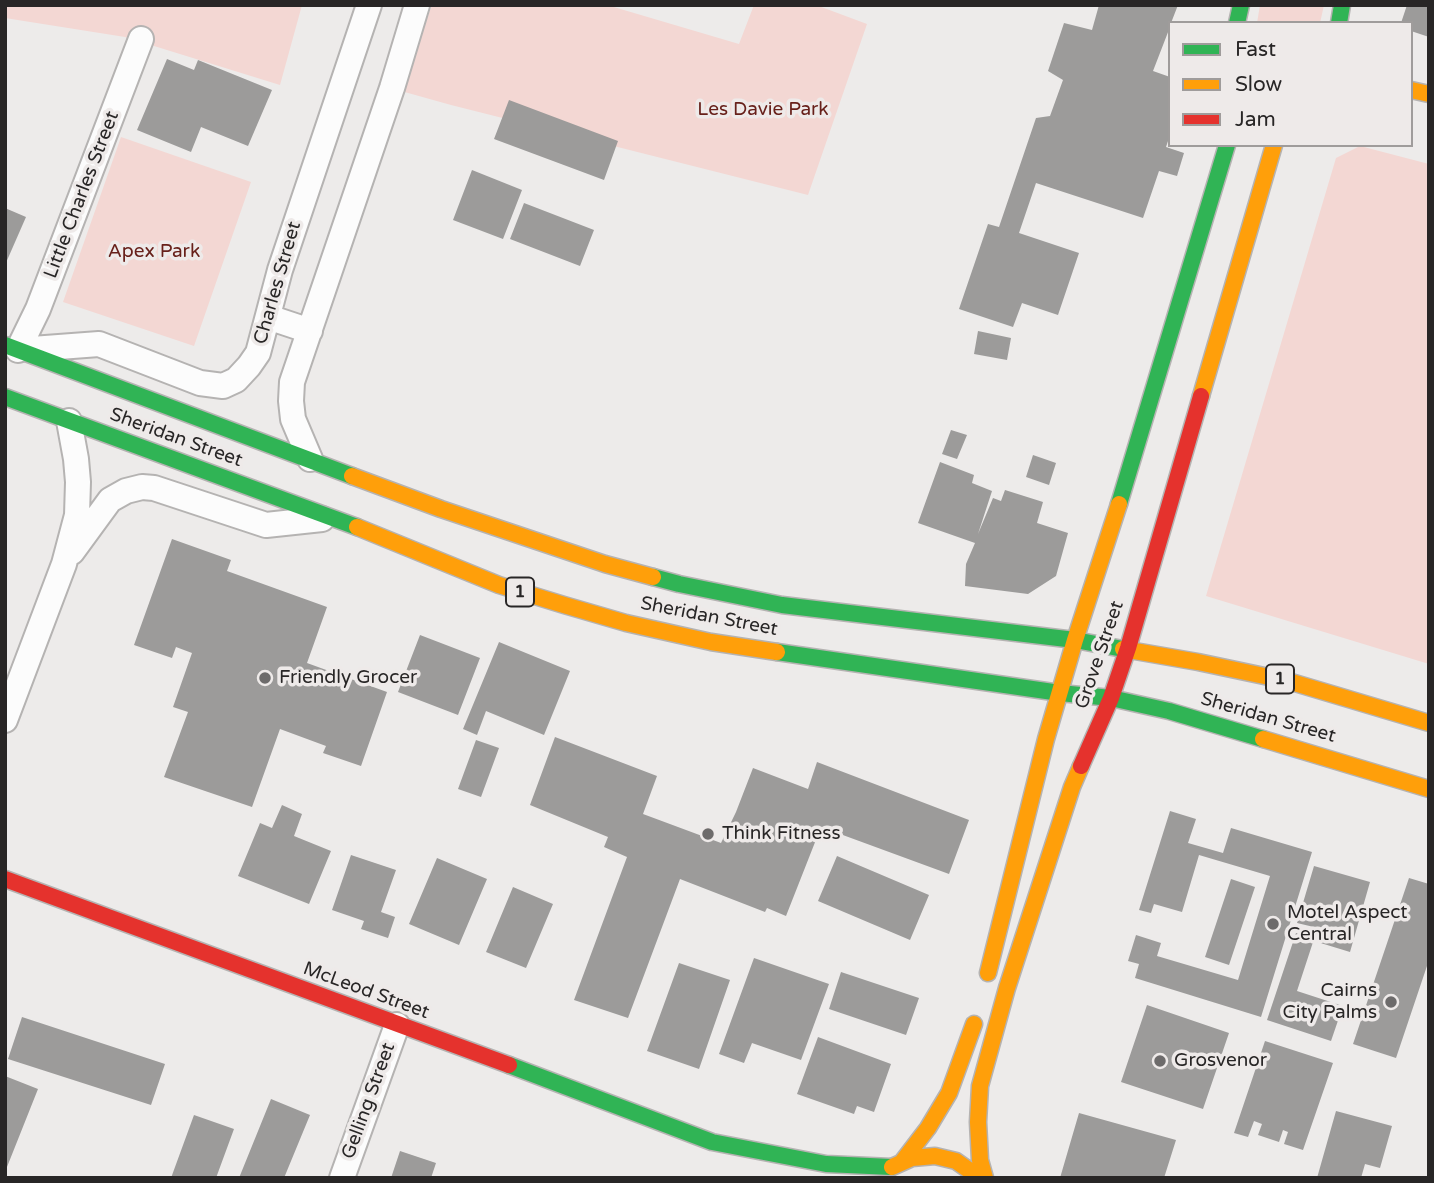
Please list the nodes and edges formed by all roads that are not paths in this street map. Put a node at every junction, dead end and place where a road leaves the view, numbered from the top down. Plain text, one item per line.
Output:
1 (369, 5) edge
2 (417, 5) edge
3 (141, 38) dead end
4 (1226, 147) edge
5 (1273, 147) edge
6 (268, 317) junction
7 (310, 331) junction
8 (11, 347) edge
9 (5, 397) edge
10 (69, 421) junction
11 (310, 459) junction
12 (331, 517) junction
13 (64, 564) junction
14 (1075, 640) junction
15 (1128, 648) junction
16 (1060, 693) junction
17 (1111, 698) junction
18 (5, 720) edge
19 (1429, 723) edge
20 (1429, 789) edge
21 (5, 879) edge
22 (985, 986) dead end
23 (978, 1009) dead end
24 (397, 1025) junction
25 (712, 1142) junction
26 (752, 1166) dead end
27 (891, 1169) edge
28 (342, 1178) edge
29 (980, 1178) edge
30 (985, 1178) edge

1 - 6 street, Charles Street
2 - 7 street
3 - 8 street, Little Charles Street
4 - 14 main road, Grove Street
5 - 15 main road, Grove Street
6 - 7 street
6 - 8 street, Charles Street
7 - 11 street
8 - 11 main road, Sheridan Street / 1
9 - 10 main road, Sheridan Street / 1
10 - 12 main road, Sheridan Street / 1
10 - 13 street
11 - 14 main road, Sheridan Street / 1
12 - 13 street
12 - 16 main road, Sheridan Street / 1
13 - 18 street
14 - 15 main road, Sheridan Street / 1
14 - 16 main road, Grove Street
15 - 17 main road, Grove Street
15 - 19 main road, Sheridan Street / 1
16 - 17 main road, Sheridan Street / 1
16 - 22 main road, Grove Street
17 - 20 main road, Sheridan Street / 1
17 - 30 main road, Grove Street
21 - 24 main road, McLeod Street
23 - 27 main road
24 - 25 main road, McLeod Street
24 - 28 street, Gelling Street
25 - 26 main road, McLeod Street
25 - 27 main road, McLeod Street
27 - 29 main road, McLeod Street

